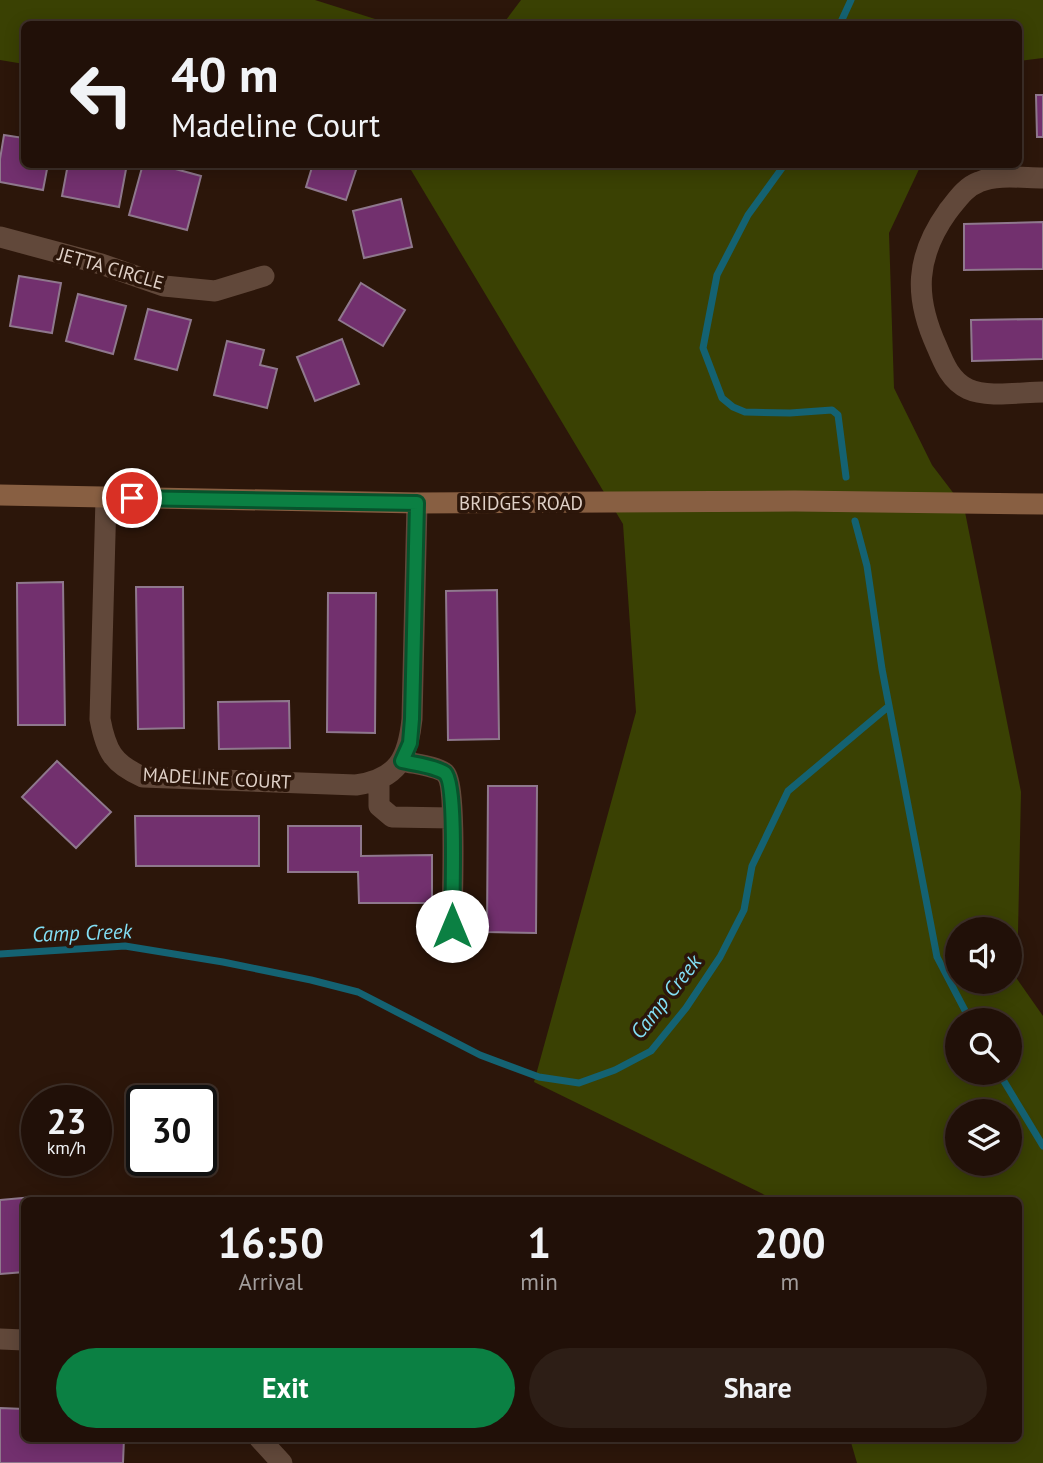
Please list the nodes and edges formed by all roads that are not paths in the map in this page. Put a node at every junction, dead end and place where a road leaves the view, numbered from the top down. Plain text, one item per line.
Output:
1 (1043, 178) edge
2 (0, 237) edge
3 (264, 276) dead end
4 (1043, 392) edge
5 (0, 495) edge
6 (106, 498) junction
7 (417, 503) junction
8 (1043, 504) edge
9 (402, 761) junction
10 (379, 780) junction
11 (452, 818) junction
12 (452, 926) dead end
13 (0, 1339) edge
14 (21, 1340) edge
15 (263, 1442) edge
16 (282, 1463) edge

1 - 4 street
2 - 3 street, JETTA CIRCLE
5 - 6 street, BRIDGES ROAD
6 - 7 street, BRIDGES ROAD
6 - 10 street, MADELINE COURT
7 - 8 street, BRIDGES ROAD
7 - 9 street
9 - 10 street
9 - 11 street
10 - 11 street
11 - 12 street
13 - 14 street
15 - 16 street

